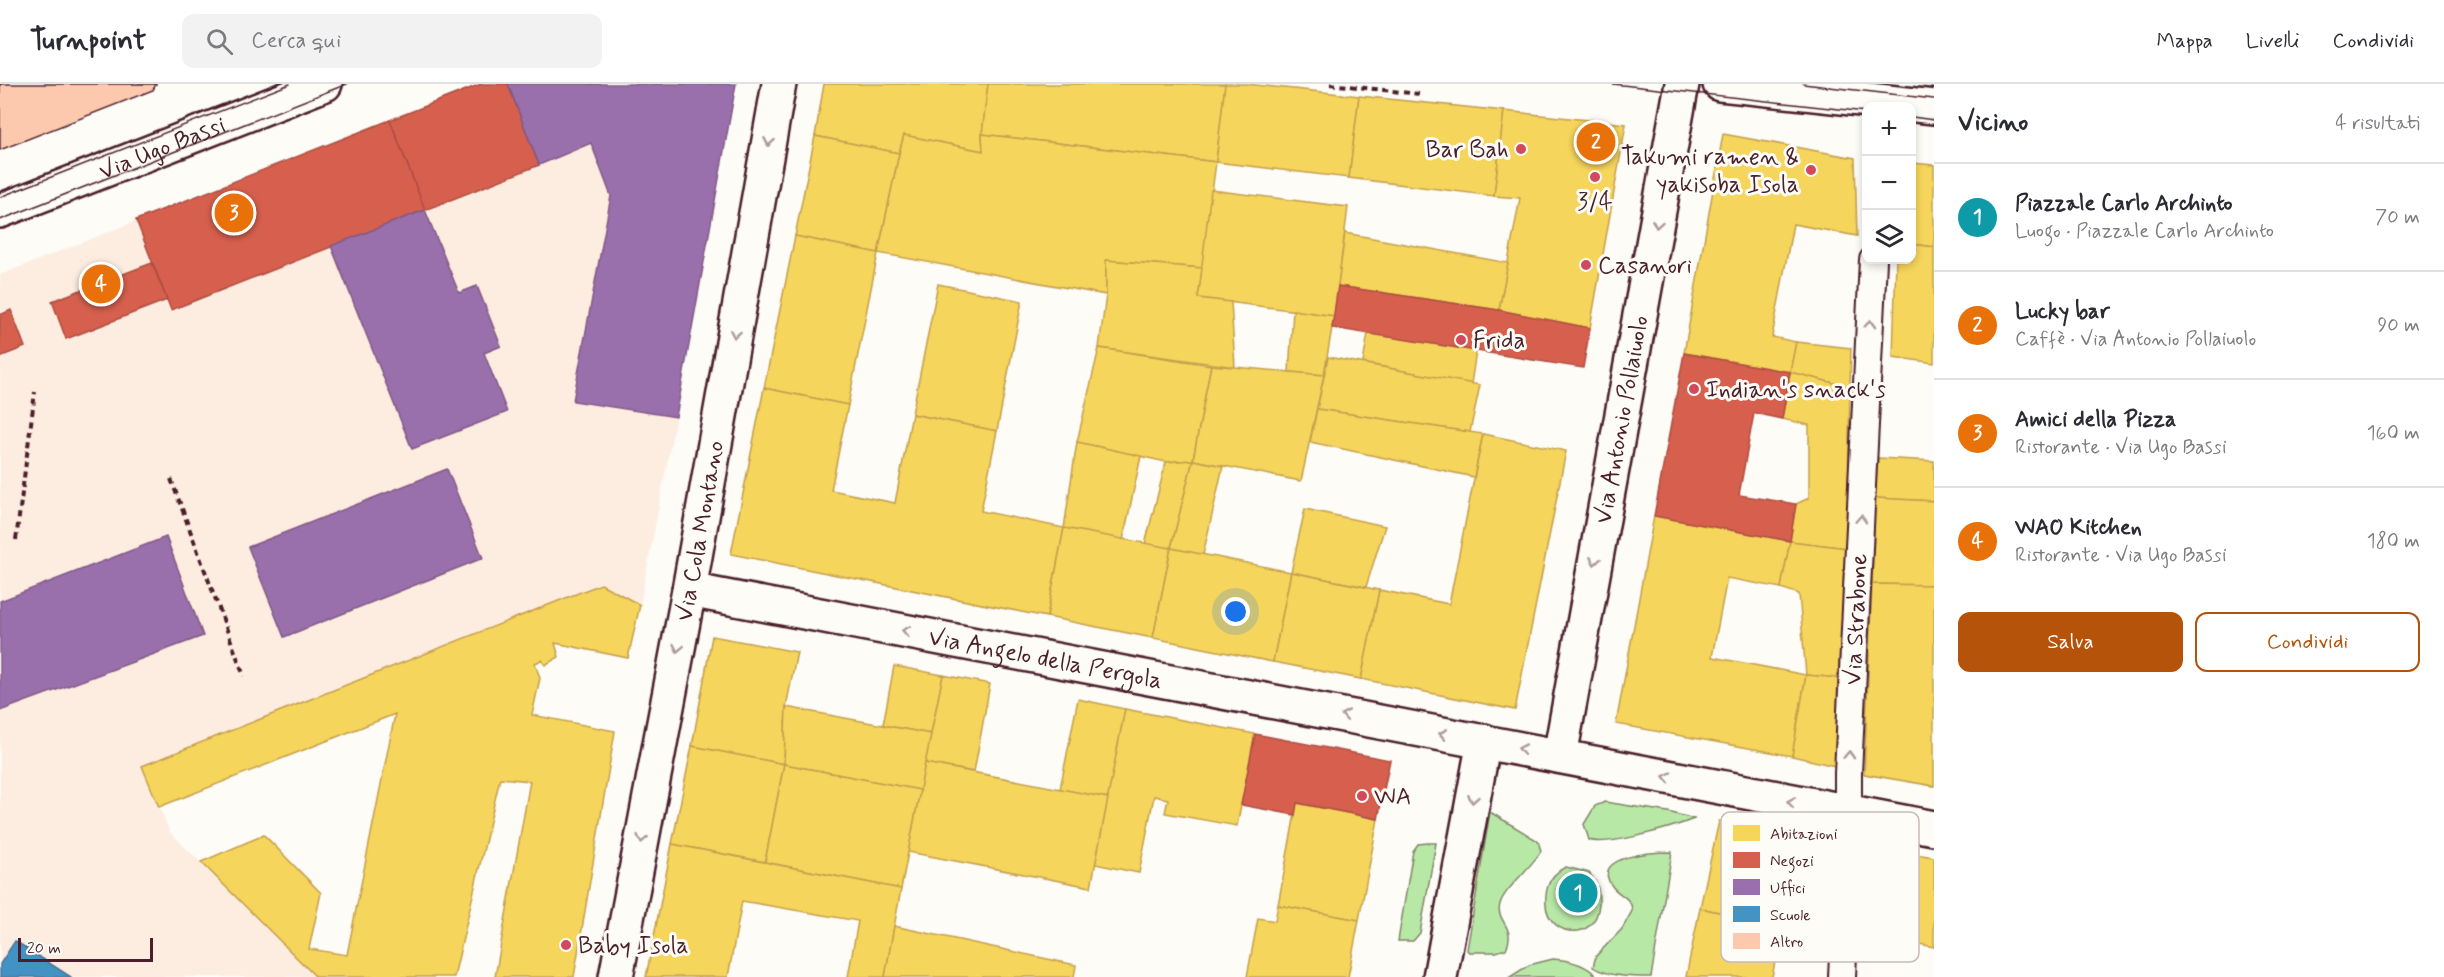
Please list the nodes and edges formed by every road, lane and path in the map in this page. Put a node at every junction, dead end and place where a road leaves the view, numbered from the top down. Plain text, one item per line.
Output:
1 (325, 84) edge
2 (779, 84) edge
3 (1330, 84) edge
4 (1682, 84) edge
5 (1720, 84) edge
6 (1419, 94) dead end
7 (1864, 102) edge
8 (1916, 106) edge
9 (1934, 107) edge
10 (0, 211) edge
11 (1873, 264) edge
12 (35, 392) dead end
13 (171, 479) dead end
14 (16, 540) dead end
15 (689, 590) junction
16 (244, 676) dead end
17 (1484, 741) junction
18 (1560, 756) junction
19 (1843, 812) edge
20 (1848, 812) edge
21 (1919, 825) edge
22 (1934, 828) edge
23 (1843, 962) edge
24 (616, 977) edge
25 (1440, 977) edge
26 (1842, 977) edge

1 - 10 street, Via Ugo Bassi
2 -> 15 street, Via Cola Montano
3 - 6 path
4 -> 18 street, Via Antonio Pollaiuolo
5 - 7 street
8 - 9 street
20 -> 11 lane, Via Strabone
12 - 14 path
13 - 16 path
17 -> 15 street, Via Angelo della Pergola
15 -> 24 street, Via Cola Montano
18 -> 17 street, Via Angelo della Pergola
17 -> 25 street
19 -> 18 street, Via Angelo della Pergola
21 - 22 street
23 - 26 lane, Via Strabone

